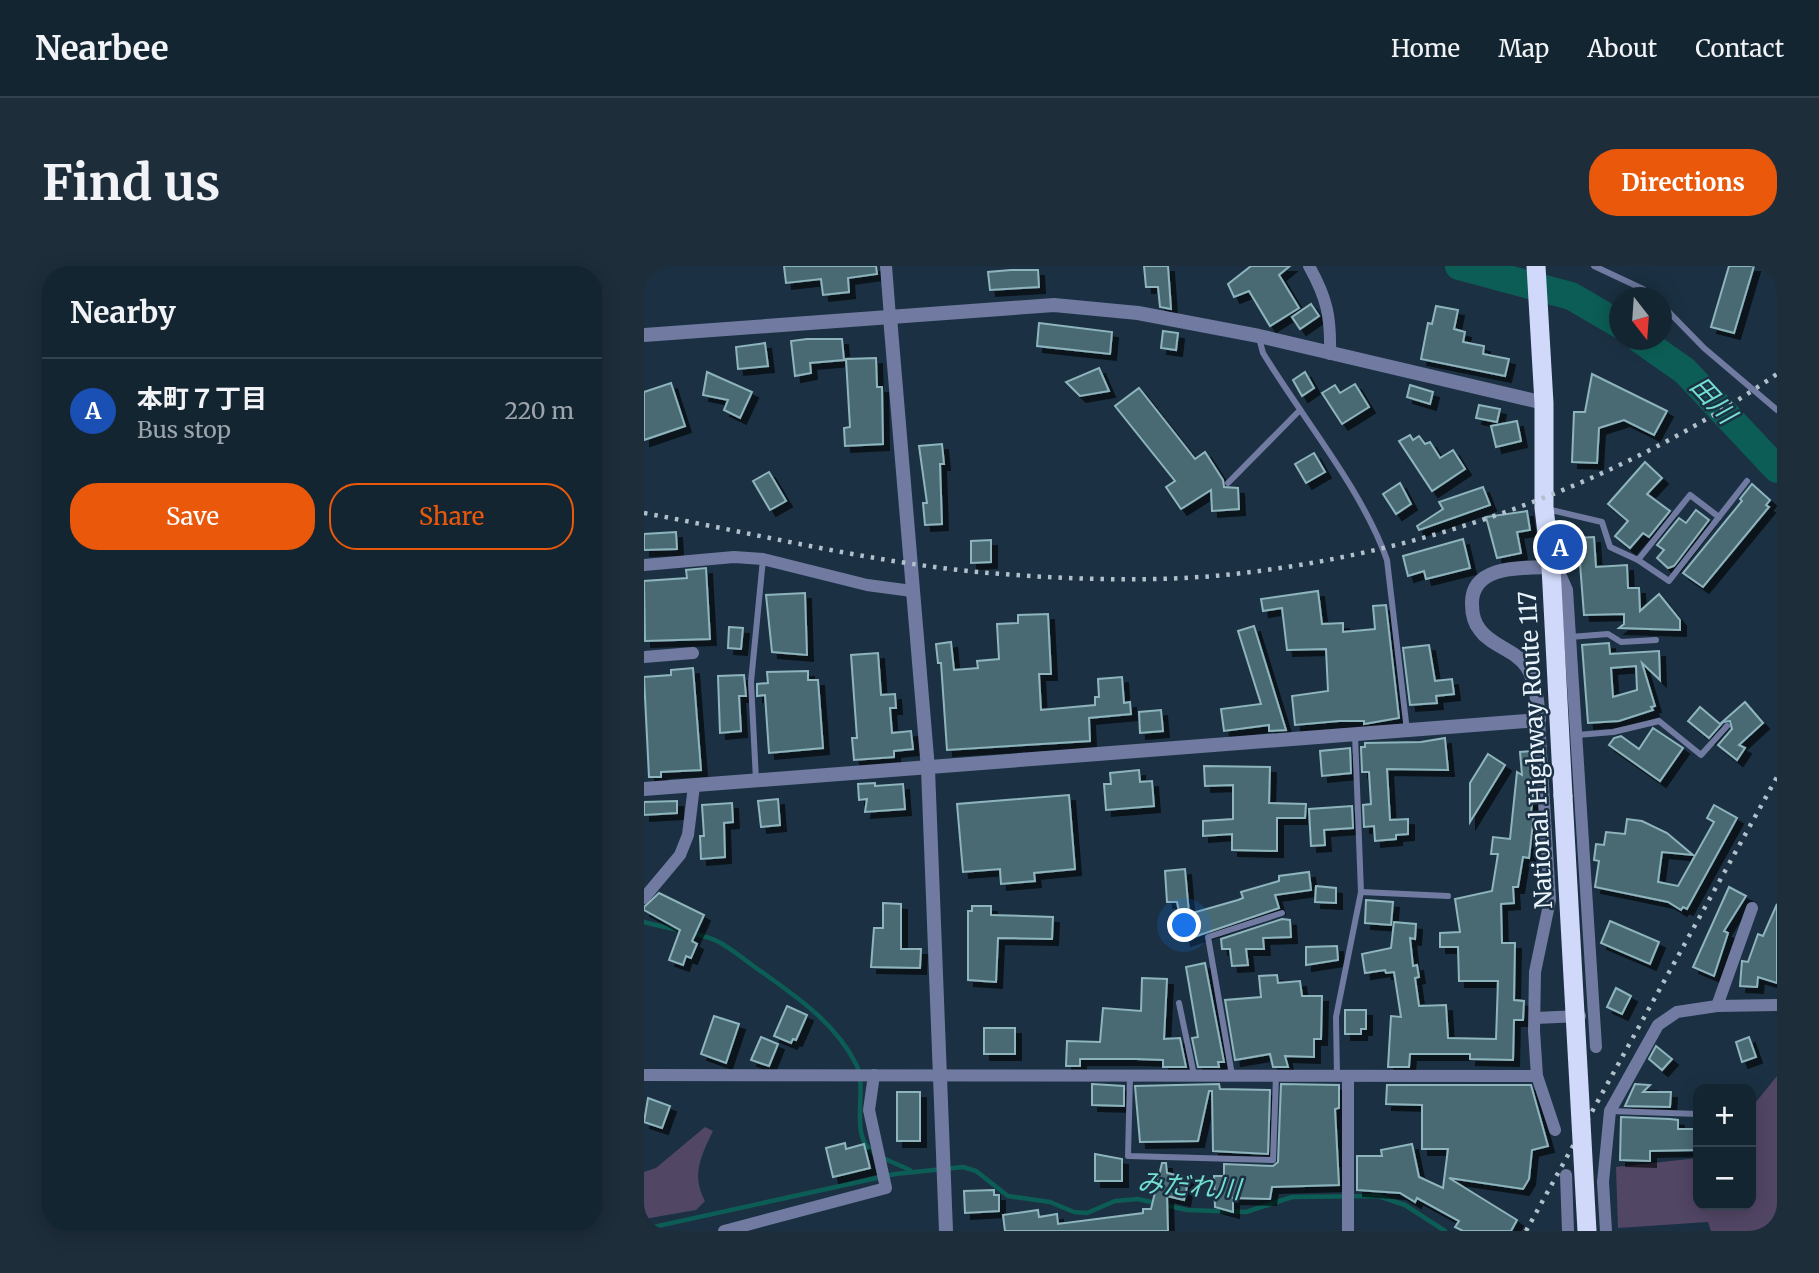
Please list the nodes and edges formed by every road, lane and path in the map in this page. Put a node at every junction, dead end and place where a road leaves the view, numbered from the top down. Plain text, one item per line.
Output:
1 (886, 266) edge
2 (1309, 266) edge
3 (1535, 266) edge
4 (1594, 266) edge
5 (1639, 287) edge
6 (1672, 315) edge
7 (890, 317) junction
8 (644, 335) edge
9 (1259, 336) junction
10 (1330, 354) junction
11 (1544, 403) junction
12 (1777, 410) edge
13 (1299, 411) junction
14 (1746, 481) dead end
15 (1228, 483) dead end
16 (1544, 508) junction
17 (1719, 517) junction
18 (763, 559) junction
19 (1638, 560) junction
20 (644, 565) edge
21 (1551, 567) junction
22 (912, 591) junction
23 (1570, 636) junction
24 (1656, 640) dead end
25 (693, 653) dead end
26 (644, 657) edge
27 (1539, 720) junction
28 (1727, 726) dead end
29 (1407, 731) junction
30 (1355, 735) junction
31 (1577, 736) junction
32 (928, 769) junction
33 (756, 781) junction
34 (694, 786) junction
35 (644, 789) edge
36 (1361, 892) junction
37 (1448, 896) dead end
38 (644, 898) edge
39 (1752, 908) dead end
40 (1282, 913) dead end
41 (1179, 1003) dead end
42 (1777, 1005) edge
43 (1717, 1006) junction
44 (1594, 1015) junction
45 (1535, 1018) junction
46 (1596, 1047) dead end
47 (937, 1074) junction
48 (644, 1075) edge
49 (874, 1075) junction
50 (1130, 1075) junction
51 (1194, 1075) junction
52 (1232, 1075) junction
53 (1276, 1076) junction
54 (1343, 1076) junction
55 (1537, 1076) junction
56 (1610, 1111) junction
57 (1693, 1114) edge
58 (1555, 1130) dead end
59 (1566, 1175) dead end
60 (724, 1231) edge
61 (946, 1231) edge
62 (1348, 1231) edge
63 (1568, 1231) edge
64 (1587, 1231) edge
65 (1606, 1231) edge

1 - 7 street
2 - 10 street
3 - 11 highway, National Highway Route 117
4 - 5 lane
6 - 12 lane
7 - 8 street
7 - 9 street
7 - 22 street
9 - 10 street
9 - 13 lane
10 - 11 street
11 - 16 highway, National Highway Route 117
13 - 15 lane
13 - 29 lane
14 - 17 lane
16 - 19 lane
16 - 21 highway, National Highway Route 117
17 - 19 lane
17 - 19 lane
18 - 20 street
18 - 22 street
18 - 33 lane
21 - 23 street
21 - 27 street
21 - 64 highway, National Highway Route 117, bridge
22 - 32 street
23 - 24 lane
23 - 31 street
25 - 26 street
27 - 29 street
27 - 45 street
28 - 31 lane
29 - 30 street
30 - 32 street
30 - 36 lane
31 - 44 street
32 - 33 street
32 - 47 street
33 - 34 street
34 - 35 street
34 - 38 street
36 - 37 lane
36 - 54 lane
39 - 43 street
40 - 52 lane
41 - 51 lane
42 - 43 street
43 - 56 street
44 - 45 street
44 - 46 street
45 - 55 street
47 - 49 street
47 - 50 street
47 - 61 street
48 - 49 street
49 - 60 street
50 - 51 street
50 - 53 lane
51 - 52 street
52 - 53 street
53 - 54 street
54 - 55 street
54 - 62 street
55 - 58 street
56 - 57 lane
56 - 65 street
59 - 63 street

